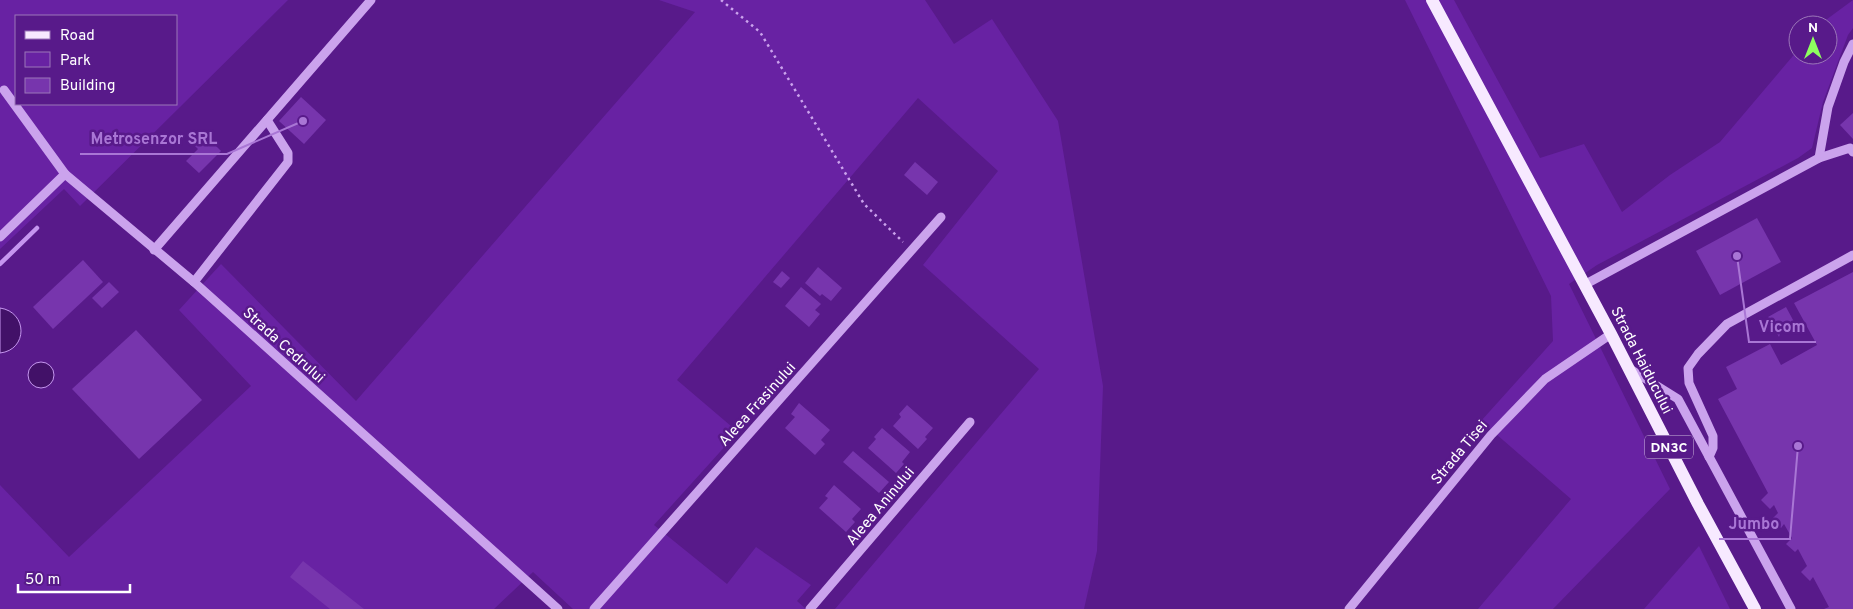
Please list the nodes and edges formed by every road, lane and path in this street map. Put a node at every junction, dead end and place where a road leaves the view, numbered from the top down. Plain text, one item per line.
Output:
1 (371, 0) edge
2 (720, 0) edge
3 (1432, 0) edge
4 (1853, 44) edge
5 (4, 90) dead end
6 (267, 120) junction
7 (1853, 152) edge
8 (1819, 158) junction
9 (65, 174) junction
10 (941, 217) dead end
11 (0, 237) edge
12 (154, 250) junction
13 (911, 250) junction
14 (1853, 255) edge
15 (194, 282) junction
16 (1584, 285) junction
17 (1611, 334) junction
18 (1628, 368) junction
19 (970, 422) dead end
20 (1709, 457) junction
21 (558, 609) edge
22 (594, 609) edge
23 (810, 609) edge
24 (1349, 609) edge
25 (1755, 609) edge
26 (1791, 609) edge

1 - 6 lane
2 - 13 path
3 - 16 main road, DN3C
4 - 8 lane
5 - 9 lane, Strada Cedrului
6 - 12 lane
6 - 15 lane
7 - 8 lane
8 - 16 lane
9 - 11 lane
9 - 12 lane, Strada Cedrului
10 - 13 lane, Aleea Frasinului
12 - 15 lane, Strada Cedrului
13 - 22 lane, Aleea Frasinului
14 - 20 lane
15 - 21 lane, Strada Cedrului
16 - 17 main road, Strada Haiducului / DN3C
17 - 18 main road, Strada Haiducului / DN3C
17 - 24 lane, Strada Tisei
18 - 20 lane
18 - 25 main road, Strada Haiducului / DN3C
19 - 23 lane, Aleea Aninului
20 - 26 lane

